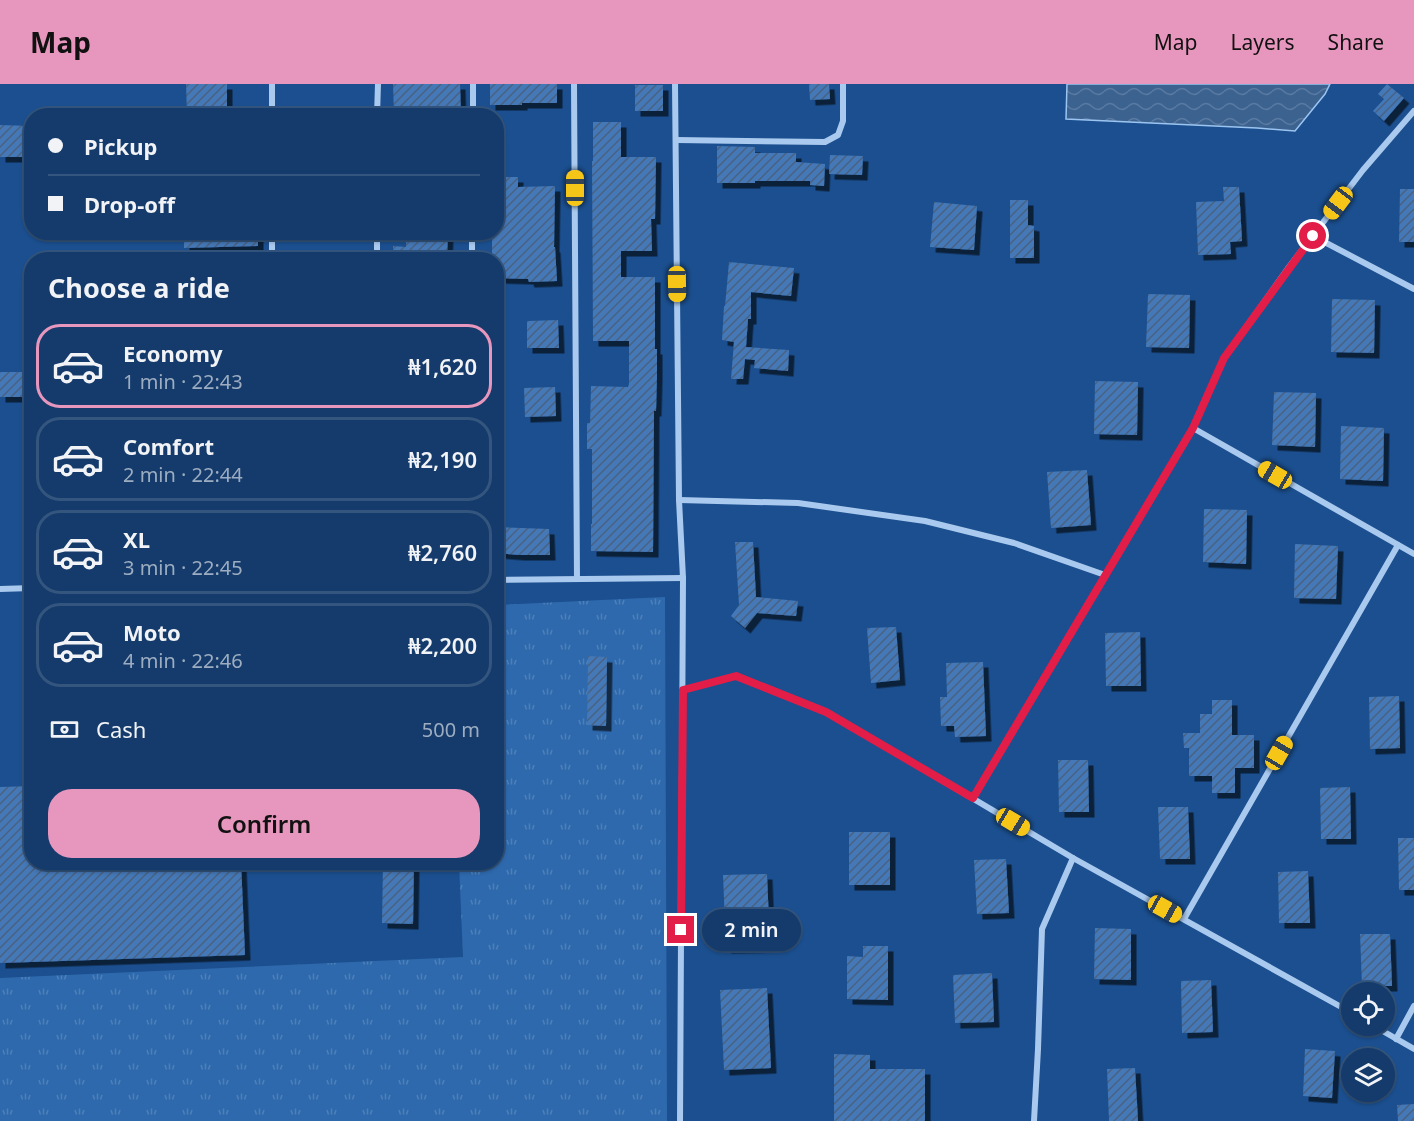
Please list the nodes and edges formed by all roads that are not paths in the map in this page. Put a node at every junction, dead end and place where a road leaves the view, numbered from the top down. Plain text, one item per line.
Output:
1 (272, 84) edge
2 (378, 84) edge
3 (473, 84) edge
4 (574, 84) edge
5 (675, 84) edge
6 (843, 84) edge
7 (272, 108) edge
8 (377, 108) edge
9 (473, 108) edge
10 (1414, 111) edge
11 (676, 140) junction
12 (1313, 236) junction
13 (1414, 289) edge
14 (1193, 428) junction
15 (679, 500) junction
16 (1398, 545) junction
17 (1414, 554) edge
18 (1105, 575) junction
19 (683, 578) junction
20 (577, 579) junction
21 (504, 580) edge
22 (24, 588) edge
23 (0, 589) edge
24 (683, 690) junction
25 (973, 798) junction
26 (1072, 858) junction
27 (1184, 919) junction
28 (1414, 1006) edge
29 (1341, 1007) edge
30 (1391, 1036) edge
31 (1396, 1039) junction
32 (1414, 1049) edge
33 (680, 1121) edge
34 (1034, 1121) edge

1 - 7 street
2 - 8 street
3 - 9 street
4 - 20 street
5 - 11 street
6 - 11 street
10 - 12 street
11 - 15 street
12 - 13 street
12 - 14 street
14 - 16 street
14 - 18 street
15 - 18 street
15 - 19 street
16 - 17 street
16 - 27 street
18 - 25 street
19 - 20 street
19 - 24 street
20 - 21 street
22 - 23 street
24 - 25 street
24 - 33 street
25 - 26 street
26 - 27 street
26 - 34 street
27 - 29 street
28 - 31 street
30 - 31 street
31 - 32 street

